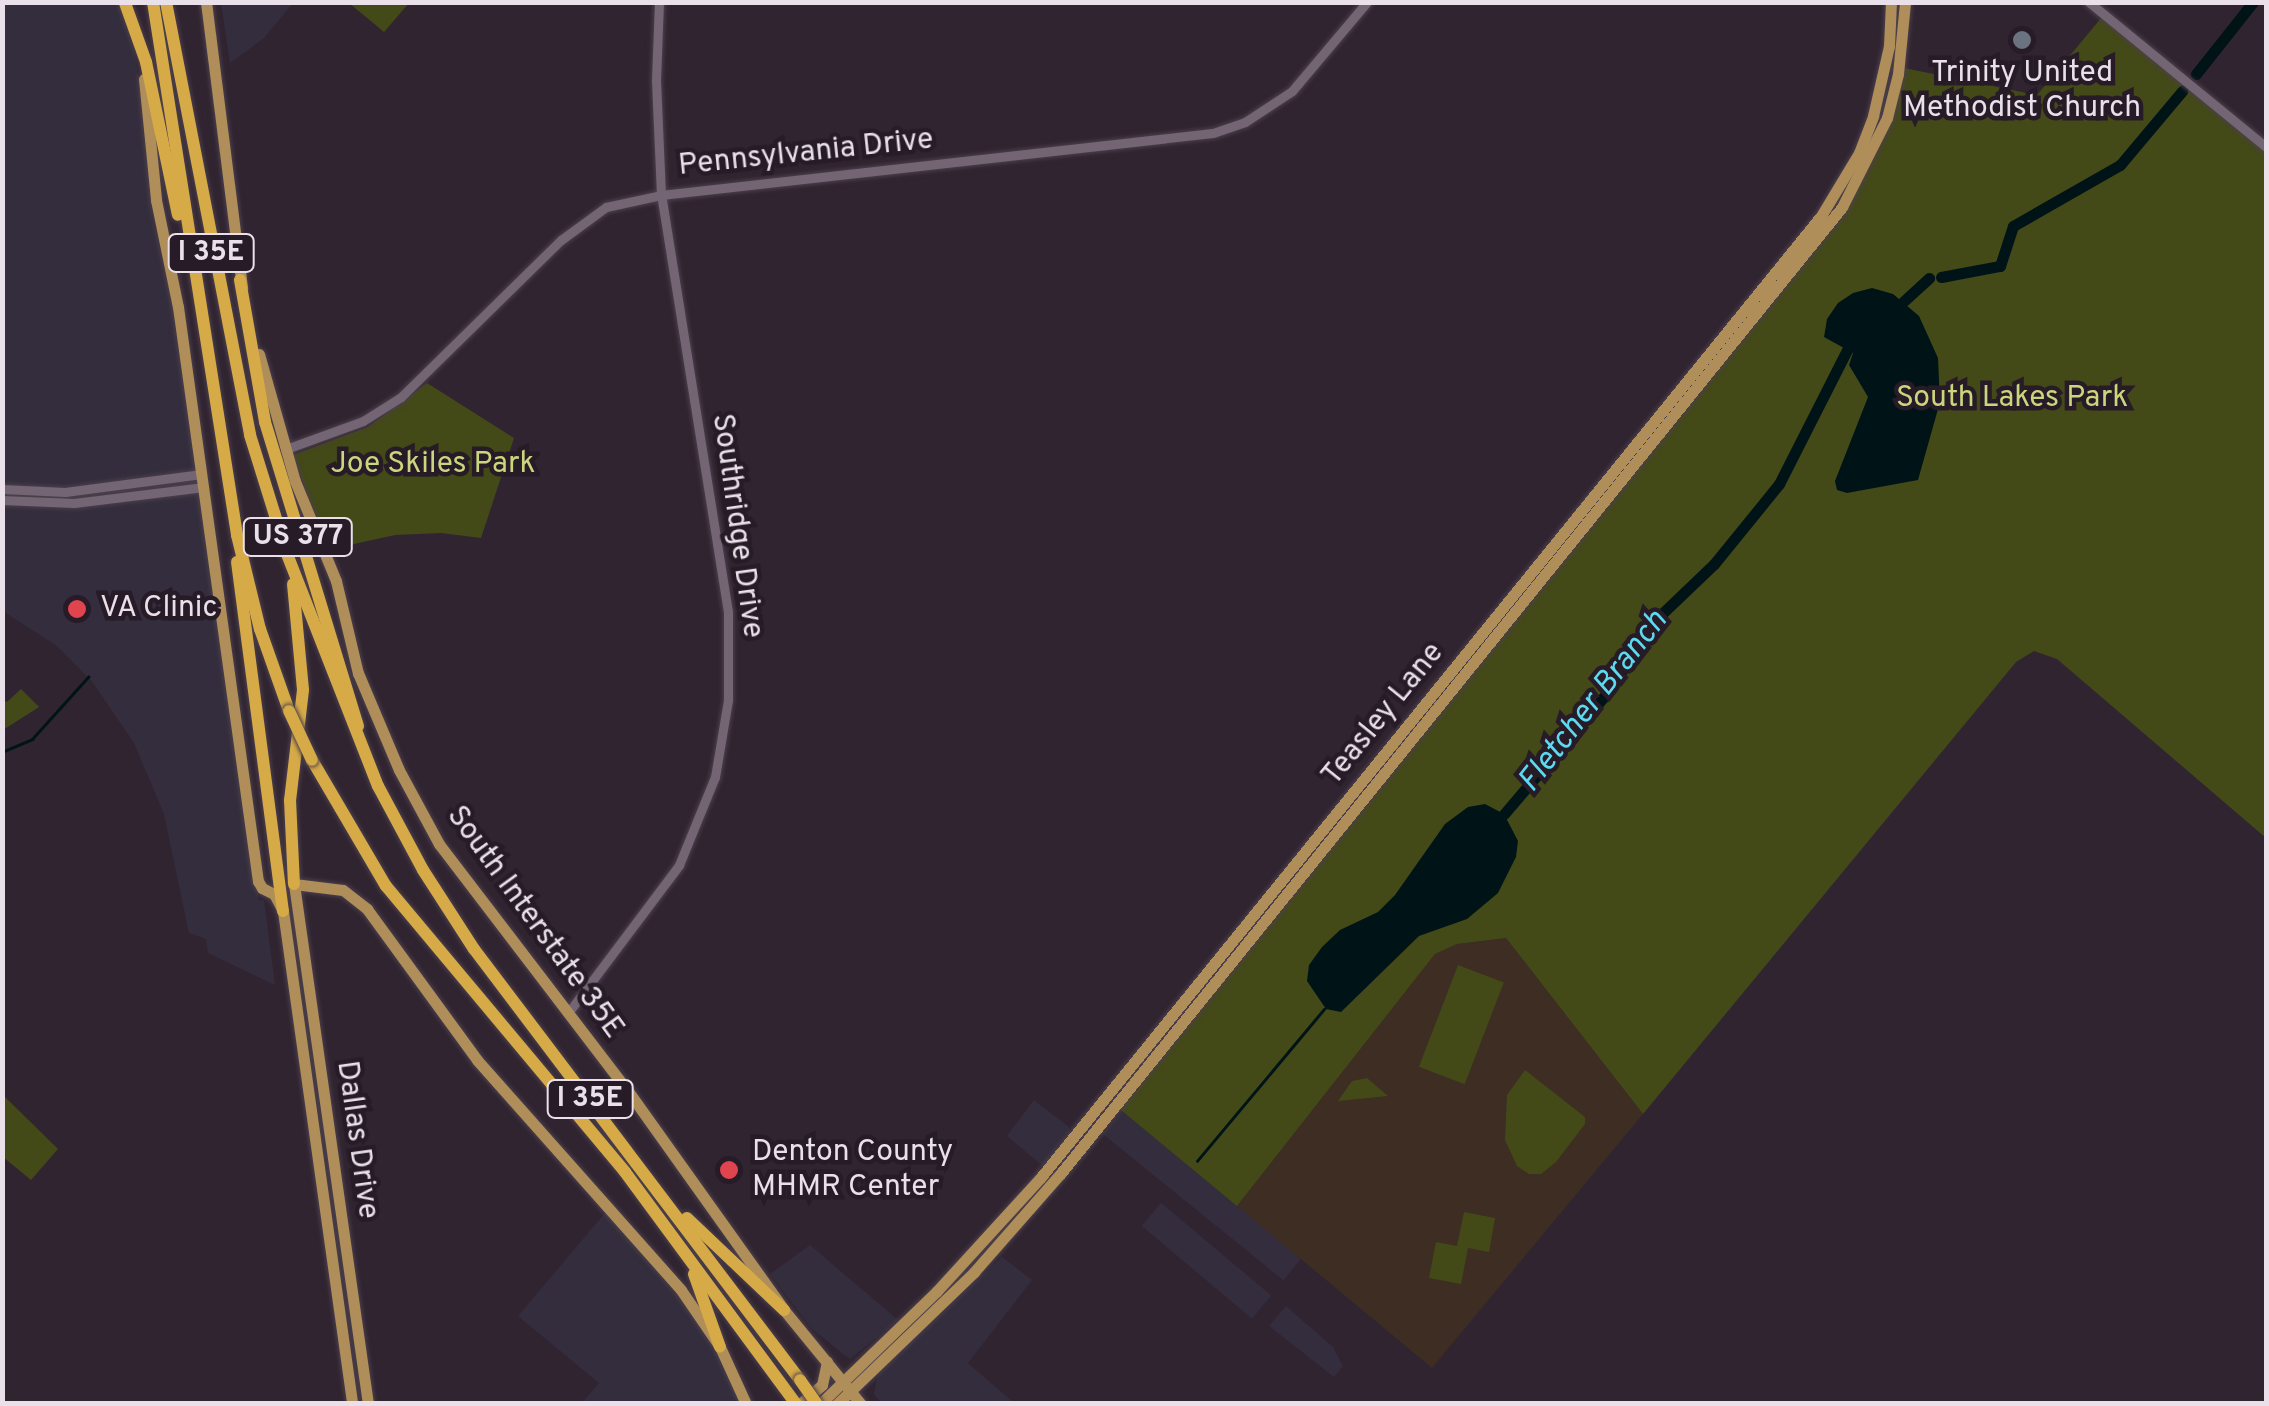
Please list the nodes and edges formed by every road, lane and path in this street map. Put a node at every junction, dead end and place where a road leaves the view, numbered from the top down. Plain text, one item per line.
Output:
1 (152, 2) edge
2 (166, 2) edge
3 (206, 2) edge
4 (660, 2) edge
5 (1367, 2) edge
6 (1891, 2) edge
7 (1904, 2) edge
8 (2090, 2) edge
9 (124, 3) edge
10 (2266, 147) edge
11 (661, 195) junction
12 (240, 280) junction
13 (198, 290) junction
14 (286, 449) junction
15 (203, 481) junction
16 (2, 489) edge
17 (38, 498) junction
18 (2, 500) edge
19 (236, 535) junction
20 (287, 554) junction
21 (362, 749) junction
22 (294, 884) junction
23 (284, 918) junction
24 (309, 994) junction
25 (568, 1013) junction
26 (670, 1203) junction
27 (986, 1250) junction
28 (690, 1262) junction
29 (784, 1310) junction
30 (720, 1348) junction
31 (827, 1362) junction
32 (848, 1386) junction
33 (795, 1400) edge
34 (352, 1404) edge
35 (368, 1404) edge
36 (746, 1404) edge
37 (818, 1404) edge
38 (837, 1404) edge
39 (861, 1404) edge

1 - 13 highway, I 35E
2 - 20 highway, I 35E
3 - 12 main road, South Interstate 35E / US 377
4 - 11 street, Southridge Drive
5 - 11 street, Pennsylvania Drive
6 - 27 main road, Teasley Lane
7 - 27 main road, Teasley Lane
8 - 10 street
9 - 13 highway
9 - 15 main road
11 - 14 street, Pennsylvania Drive
11 - 25 street, Southridge Drive
12 - 14 main road, South Interstate 35E
12 - 21 highway, US 377
13 - 19 highway, I 35E
14 - 25 main road, South Interstate 35E
15 - 17 street
15 - 23 main road
16 - 17 street
17 - 18 street
19 - 23 highway
19 - 28 highway, I 35E, bridge
20 - 21 highway, I 35E
20 - 22 highway
21 - 26 highway, I 35E
22 - 24 main road, Dallas Drive
22 - 30 main road
23 - 24 main road
23 - 34 main road, Dallas Drive
24 - 35 main road, Dallas Drive
25 - 29 main road, South Interstate 35E
26 - 29 highway
26 - 37 highway, I 35E, bridge
27 - 32 main road, Teasley Lane
28 - 30 highway
28 - 33 highway, I 35E
29 - 31 main road, South Interstate 35E
30 - 36 main road
31 - 32 main road, South Interstate 35E
31 - 33 main road
32 - 37 main road, Teasley Lane
32 - 38 main road, Teasley Lane
32 - 39 main road, South Interstate 35E

